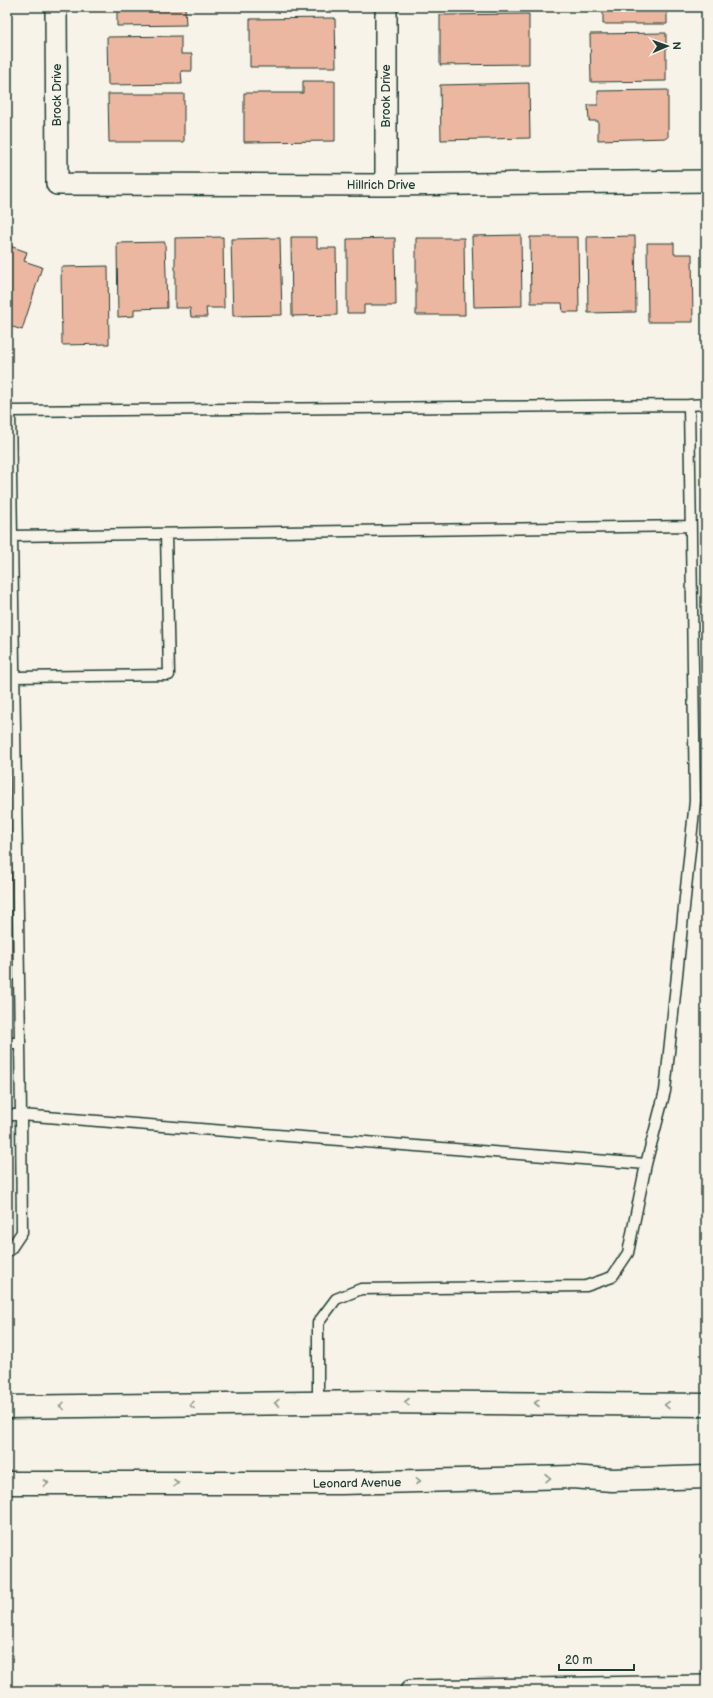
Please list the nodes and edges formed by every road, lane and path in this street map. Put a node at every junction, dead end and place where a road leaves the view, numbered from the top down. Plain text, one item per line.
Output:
1 (56, 7) edge
2 (386, 7) edge
3 (706, 181) edge
4 (57, 184) joint
5 (386, 185) junction
6 (706, 404) edge
7 (689, 405) junction
8 (9, 411) edge
9 (691, 526) junction
10 (166, 534) junction
11 (12, 536) junction
12 (10, 609) edge
13 (14, 677) junction
14 (7, 1043) edge
15 (20, 1043) junction
16 (7, 1115) edge
17 (21, 1115) junction
18 (646, 1164) junction
19 (7, 1250) edge
20 (318, 1403) junction
21 (706, 1406) edge
22 (7, 1407) edge
23 (706, 1477) edge
24 (7, 1483) edge
25 (706, 1686) edge
26 (564, 1690) edge
27 (412, 1691) edge

1 - 4 street, Brock Drive
2 - 5 street, Brook Drive
3 - 5 street, Hillrich Drive
4 - 5 street, Hillrich Drive
6 - 7 lane
7 - 8 lane
7 - 9 lane
8 - 11 lane
9 - 10 lane
9 - 18 lane
10 - 11 lane
10 - 13 lane
11 - 12 lane
12 - 13 lane
13 - 15 lane
14 - 15 lane
15 - 17 lane
16 - 17 lane
17 - 18 lane
17 - 19 lane
18 - 20 lane
21 -> 20 street
20 -> 22 street
24 -> 23 street, Leonard Avenue
25 - 26 street
26 - 27 street

